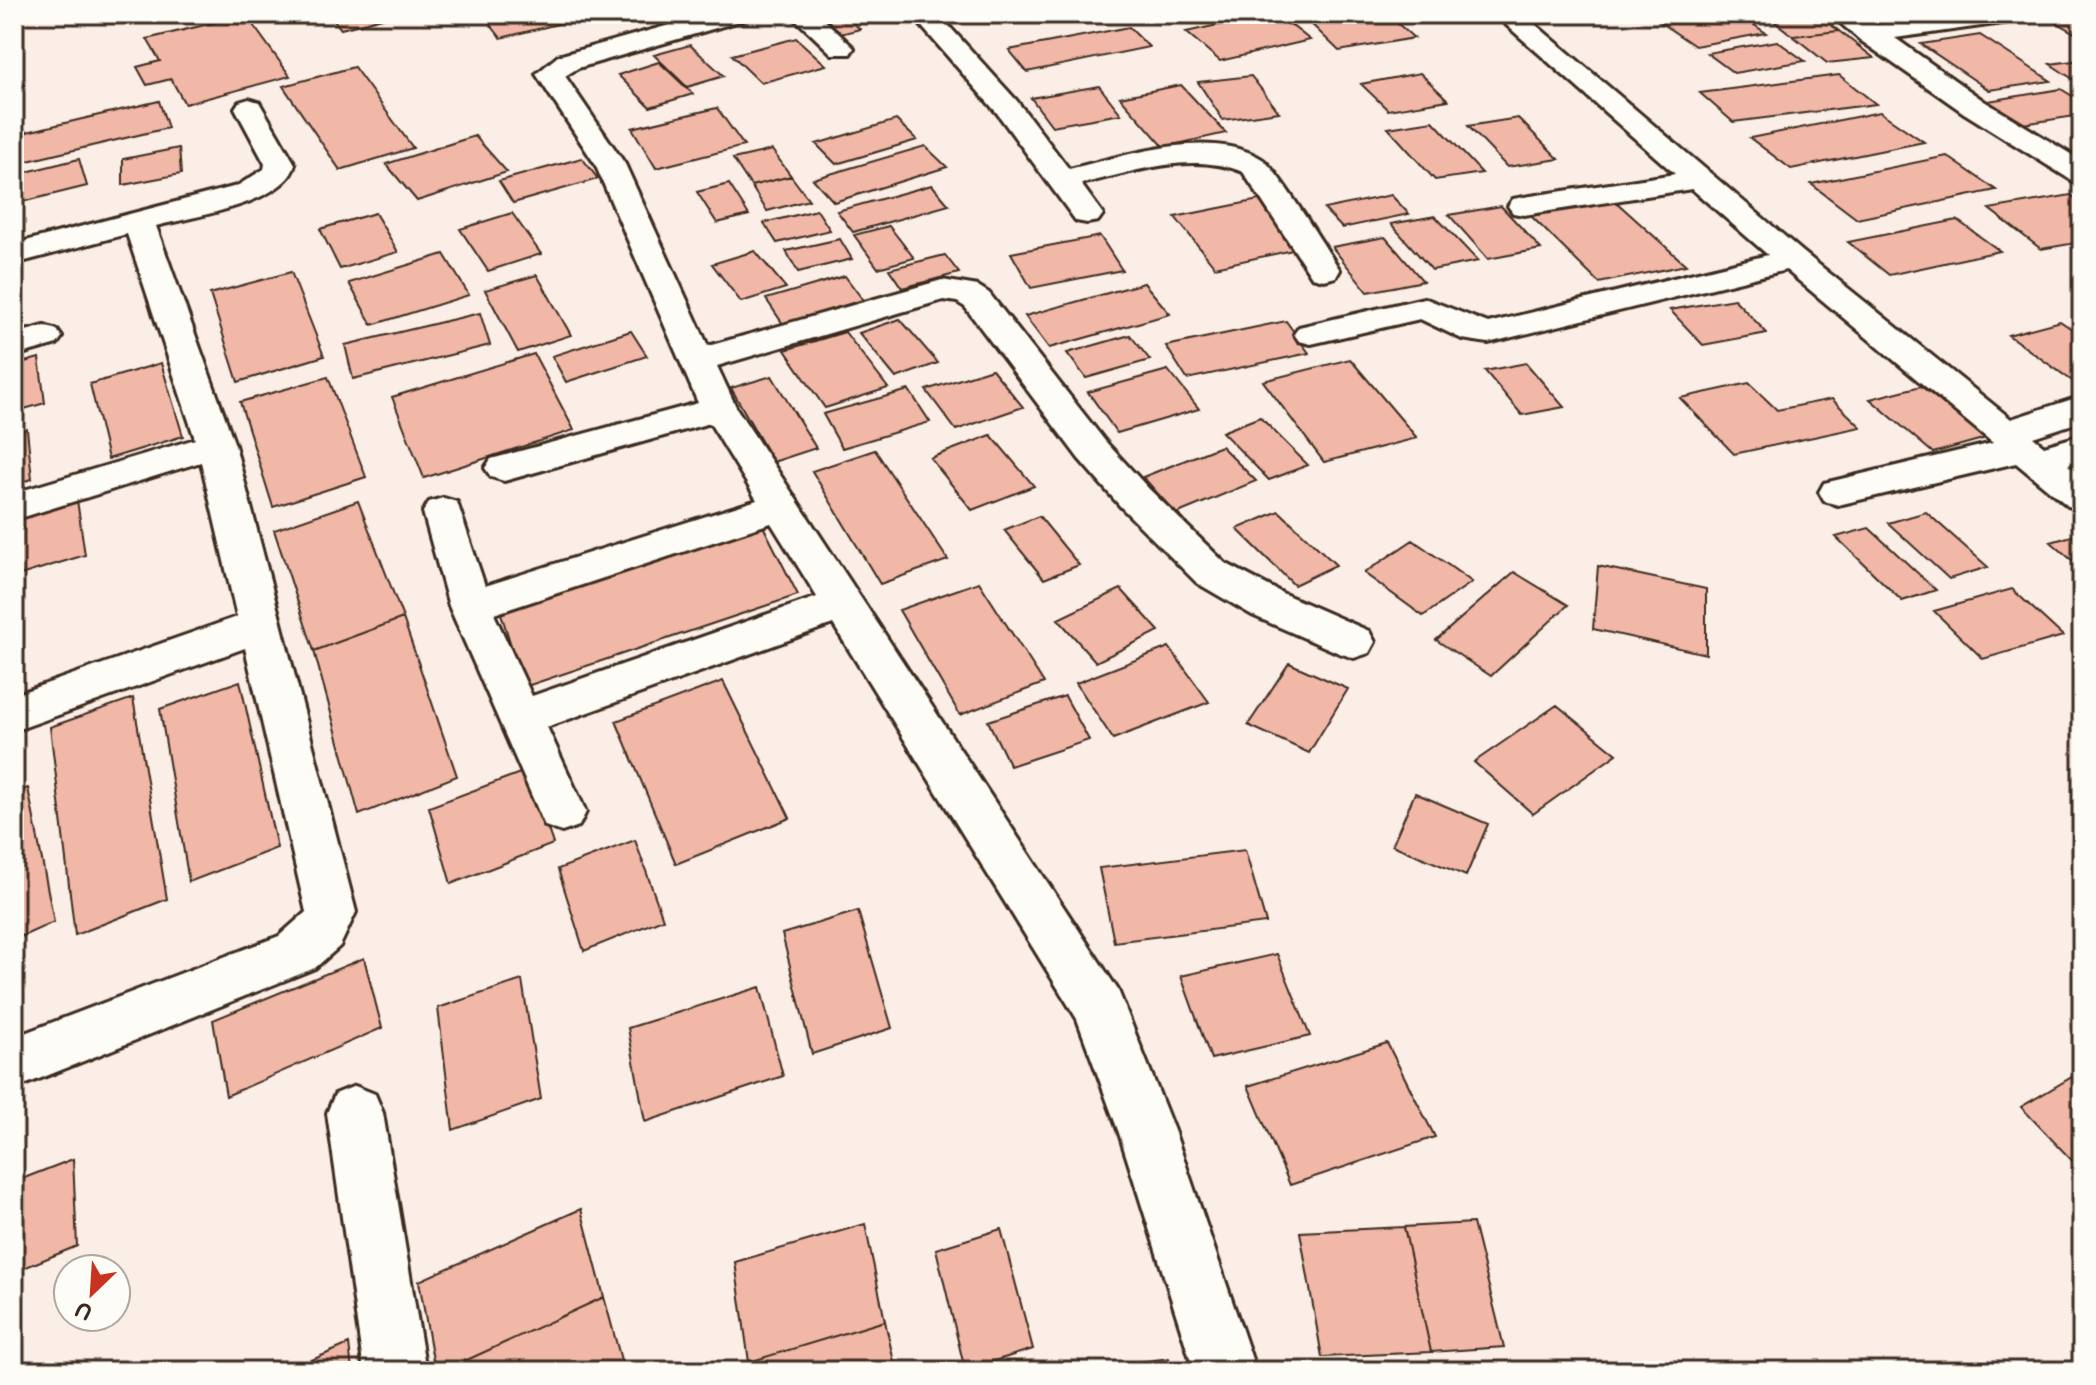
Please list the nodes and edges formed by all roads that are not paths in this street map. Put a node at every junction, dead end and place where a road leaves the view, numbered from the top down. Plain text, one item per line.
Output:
1 (738, 14) edge
2 (803, 14) edge
3 (924, 14) edge
4 (1507, 14) edge
5 (1843, 14) edge
6 (2010, 14) edge
7 (1869, 34) junction
8 (841, 48) dead end
9 (249, 108) dead end
10 (2082, 143) edge
11 (2039, 149) junction
12 (2082, 174) edge
13 (1698, 179) junction
14 (1061, 180) junction
15 (1524, 206) dead end
16 (1087, 214) dead end
17 (139, 221) junction
18 (14, 254) edge
19 (1792, 259) junction
20 (1324, 270) dead end
21 (1311, 334) dead end
22 (698, 360) junction
23 (2082, 408) edge
24 (719, 409) junction
25 (216, 445) junction
26 (2082, 447) edge
27 (2024, 448) junction
28 (504, 468) dead end
29 (1838, 492) dead end
30 (2082, 497) edge
31 (781, 506) junction
32 (14, 507) edge
33 (443, 512) dead end
34 (843, 604) junction
35 (470, 606) junction
36 (259, 626) junction
37 (1354, 642) dead end
38 (14, 713) edge
39 (519, 719) junction
40 (562, 812) dead end
41 (14, 1063) edge
42 (355, 1113) dead end
43 (395, 1371) edge
44 (1225, 1371) edge

1 - 22 street
2 - 8 street
3 - 14 street
4 - 13 street
5 - 7 street
6 - 7 street
7 - 11 street
9 - 17 street
10 - 11 street
11 - 12 street
13 - 15 street
13 - 19 street
14 - 16 street
14 - 20 street
17 - 18 street
17 - 25 street
19 - 21 street
19 - 27 street
22 - 24 street
22 - 37 street
23 - 27 street
24 - 28 street
24 - 31 street
25 - 32 street
25 - 36 street
26 - 27 street
27 - 29 street
27 - 30 street
31 - 34 street
31 - 35 street
33 - 35 street
34 - 39 street
34 - 44 street
35 - 39 street
36 - 38 street
36 - 41 street
39 - 40 street
42 - 43 street

